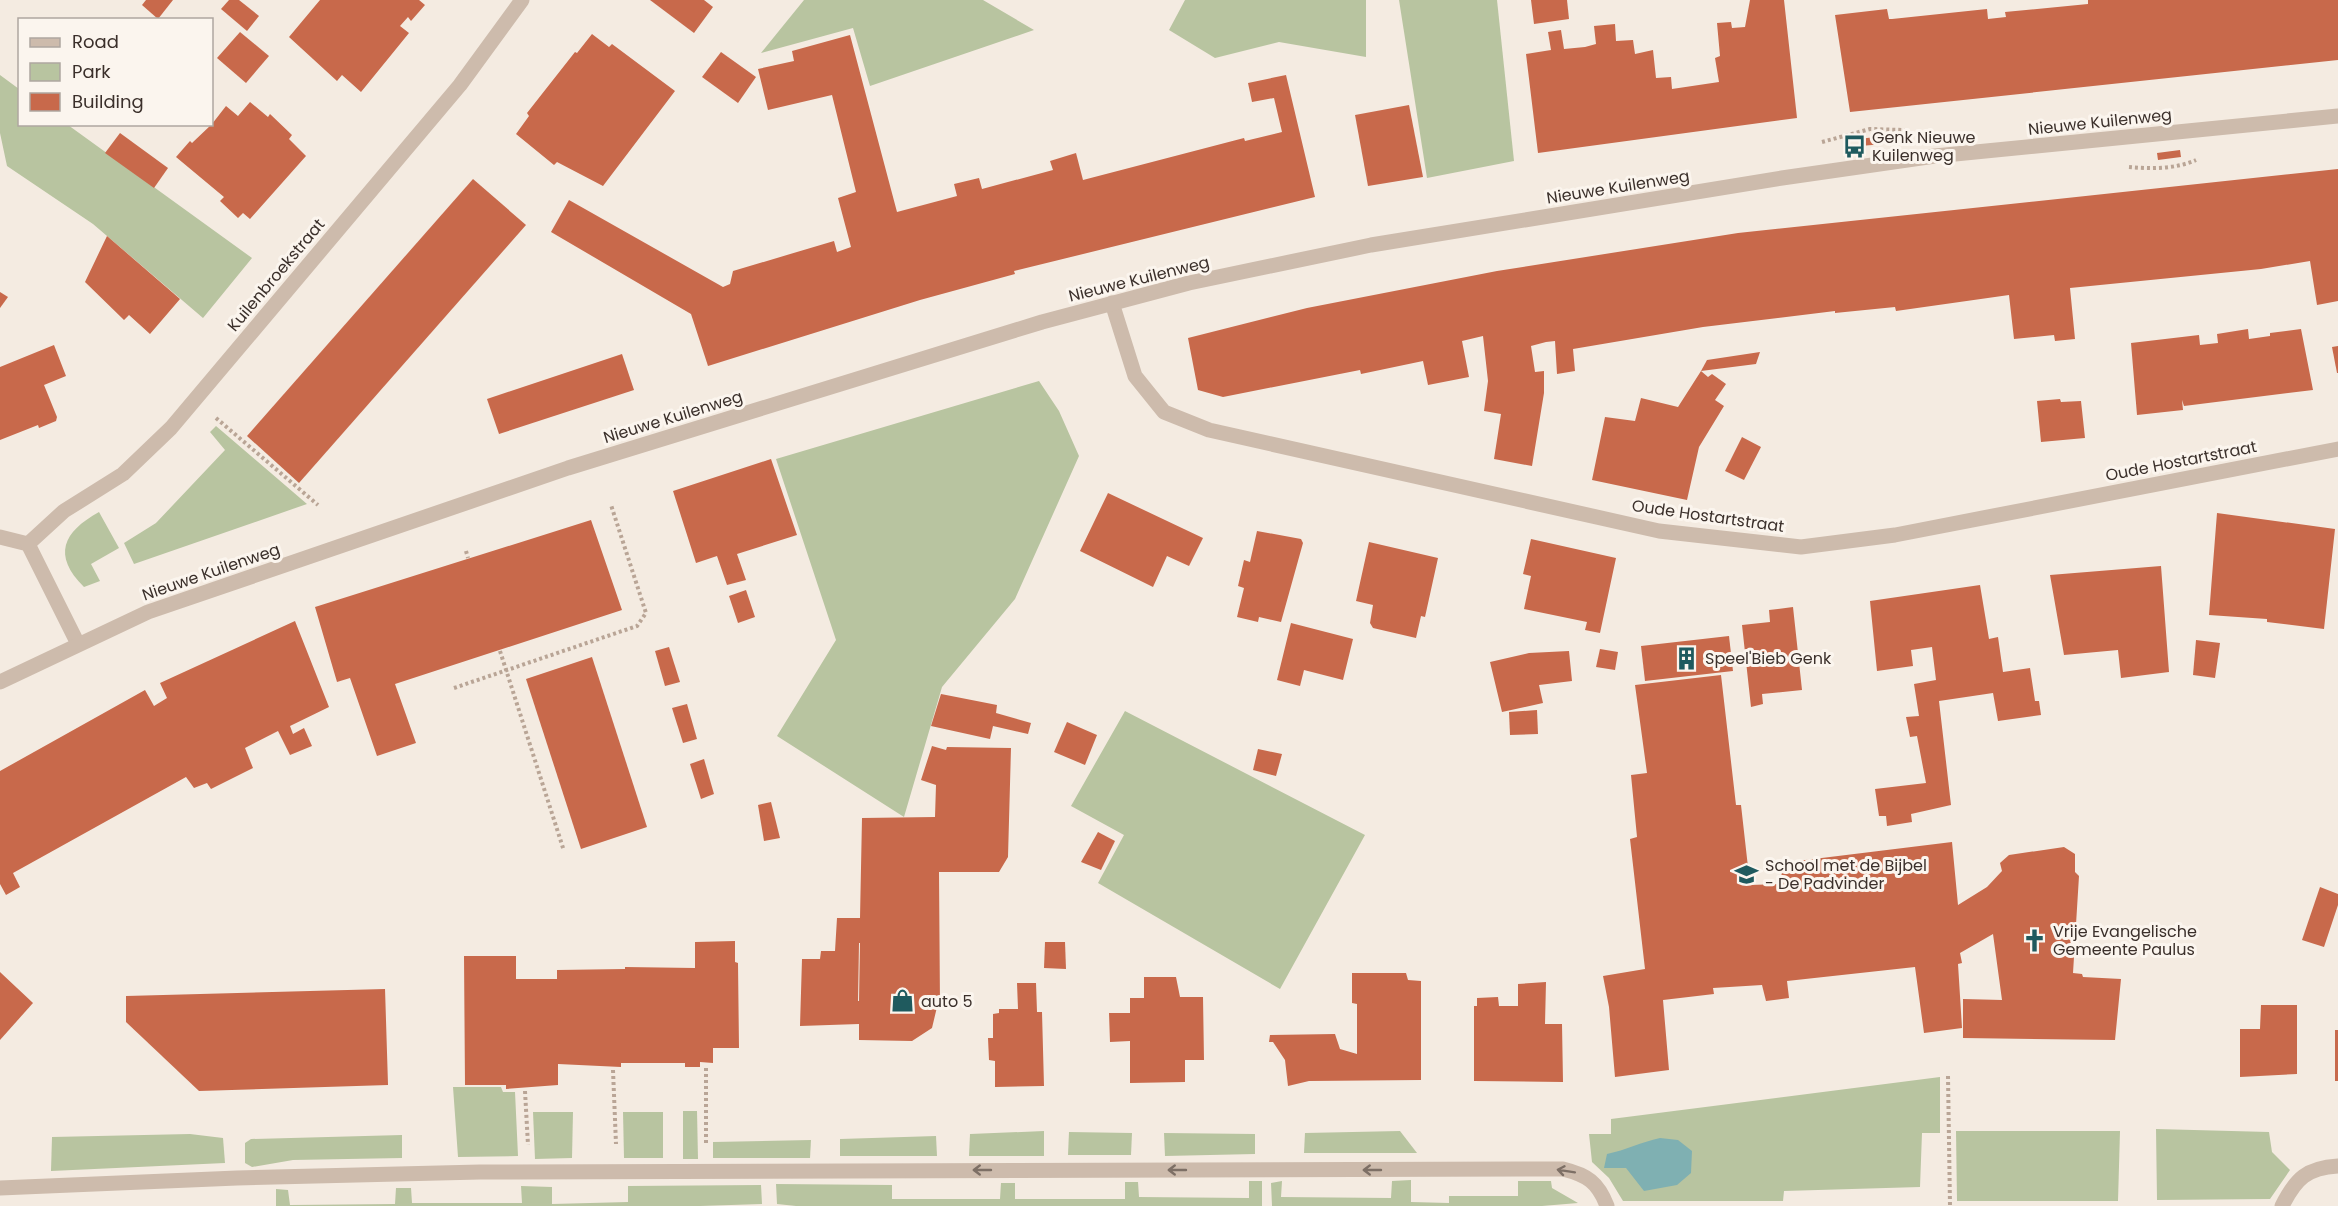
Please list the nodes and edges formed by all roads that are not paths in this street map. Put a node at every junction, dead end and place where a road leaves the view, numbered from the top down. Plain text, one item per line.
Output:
1 (522, 0) edge
2 (2338, 116) edge
3 (1112, 303) junction
4 (2338, 449) edge
5 (0, 537) edge
6 (28, 544) junction
7 (78, 644) junction
8 (0, 682) edge
9 (2338, 1166) edge
10 (0, 1188) edge
11 (1607, 1206) edge
12 (2282, 1206) edge

1 - 6 street, Kuilenbroekstraat
2 - 3 street, Nieuwe Kuilenweg
3 - 4 street, Oude Hostartstraat
3 - 7 street, Nieuwe Kuilenweg
5 - 6 street
6 - 7 street
7 - 8 street, Nieuwe Kuilenweg
9 - 12 street
11 -> 10 street

